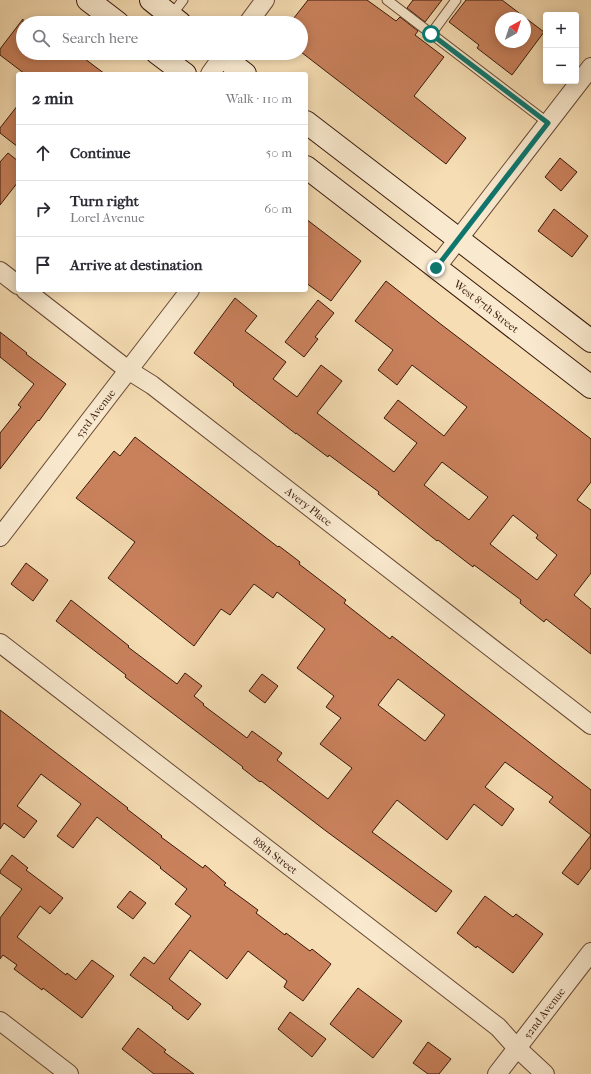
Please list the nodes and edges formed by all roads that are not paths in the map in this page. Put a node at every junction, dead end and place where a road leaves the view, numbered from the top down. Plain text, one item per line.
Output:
1 (88, 0) edge
2 (151, 0) edge
3 (265, 0) edge
4 (387, 0) edge
5 (456, 0) edge
6 (178, 13) edge
7 (109, 16) edge
8 (253, 16) edge
9 (431, 34) junction
10 (166, 60) edge
11 (218, 60) edge
12 (229, 60) edge
13 (591, 67) edge
14 (182, 72) edge
15 (211, 72) edge
16 (243, 72) edge
17 (548, 123) junction
18 (309, 130) edge
19 (308, 169) edge
20 (459, 239) junction
21 (436, 268) junction
22 (0, 271) edge
23 (16, 283) edge
24 (28, 292) edge
25 (188, 292) edge
26 (591, 341) edge
27 (128, 370) junction
28 (591, 387) edge
29 (0, 537) edge
30 (0, 644) edge
31 (591, 725) edge
32 (591, 952) edge
33 (0, 1021) edge
34 (517, 1048) junction
35 (69, 1074) edge
36 (497, 1074) edge
37 (545, 1074) edge

1 - 7 main road
2 - 6 main road
3 - 8 street
4 - 9 lane
5 - 9 lane
9 - 17 lane
10 - 14 main road
11 - 15 street
12 - 16 main road
13 - 17 street
17 - 20 street
18 - 20 main road
19 - 21 main road, West 87th Street
20 - 21 street
20 - 26 main road
21 - 28 main road, West 87th Street
22 - 23 street
24 - 27 street, Avery Place
25 - 27 street, 53rd Avenue
27 - 29 street, 53rd Avenue
27 - 31 street, Avery Place
30 - 34 street, 88th Street
32 - 34 street, 52nd Avenue
33 - 35 street
34 - 36 street, 52nd Avenue
34 - 37 street, 88th Street

